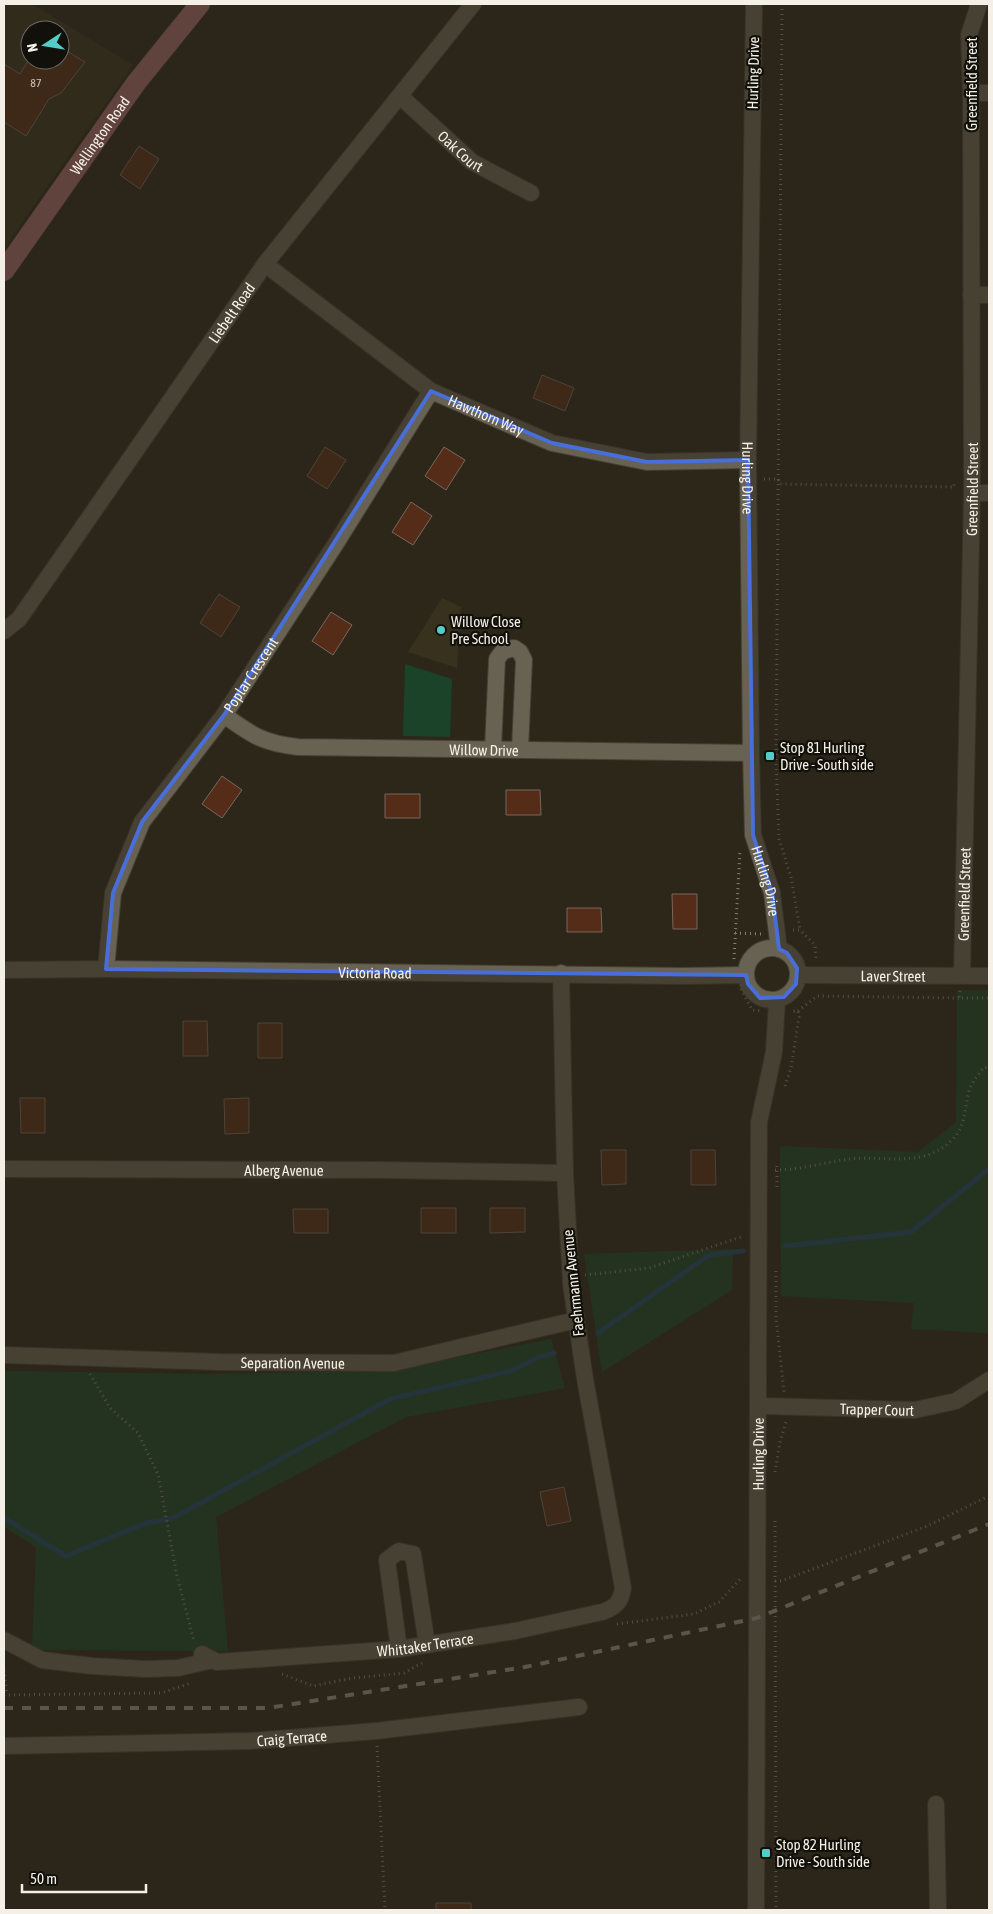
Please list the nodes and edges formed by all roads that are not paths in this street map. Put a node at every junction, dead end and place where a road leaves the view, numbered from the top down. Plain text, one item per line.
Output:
1 (200, 4) edge
2 (472, 4) edge
3 (754, 4) edge
4 (979, 4) edge
5 (971, 93) junction
6 (989, 93) edge
7 (400, 96) junction
8 (531, 193) dead end
9 (265, 264) junction
10 (4, 270) edge
11 (971, 295) junction
12 (989, 295) edge
13 (431, 391) junction
14 (748, 460) junction
15 (972, 493) junction
16 (989, 493) edge
17 (4, 631) edge
18 (224, 715) junction
19 (494, 749) junction
20 (520, 749) junction
21 (751, 753) junction
22 (779, 949) junction
23 (106, 969) junction
24 (4, 970) edge
25 (561, 974) junction
26 (746, 975) junction
27 (798, 975) junction
28 (962, 975) junction
29 (989, 976) edge
30 (777, 1006) junction
31 (4, 1169) edge
32 (565, 1173) junction
33 (576, 1320) junction
34 (4, 1355) edge
35 (989, 1380) edge
36 (758, 1406) junction
37 (624, 1588) joint
38 (4, 1640) edge
39 (427, 1644) junction
40 (399, 1648) junction
41 (578, 1707) dead end
42 (4, 1746) edge
43 (936, 1804) dead end
44 (756, 1910) edge
45 (938, 1910) edge

1 - 10 main road, Wellington Road
2 - 7 street, Liebelt Road
3 - 14 street, Hurling Drive
4 - 5 street, Greenfield Street
5 - 6 street
5 - 11 street, Greenfield Street
7 - 8 street, Oak Court
7 - 9 street, Liebelt Road
9 - 13 street, Hawthorn Way
9 - 17 street, Liebelt Road
11 - 12 street
11 - 15 street, Greenfield Street
13 - 14 street, Hawthorn Way
13 - 18 street, Poplar Crescent
14 - 21 street, Hurling Drive
15 - 16 street
15 - 28 street, Greenfield Street
18 - 19 street, Willow Drive
18 - 23 street, Poplar Crescent
19 - 20 street, Willow Drive
19 - 20 street
20 - 21 street, Willow Drive
21 - 22 street, Hurling Drive
22 - 26 street
22 - 27 street
23 - 24 street, Victoria Road
23 - 25 street, Victoria Road
25 - 26 street, Victoria Road
25 - 32 street, Faehrmann Avenue
26 - 30 street
27 - 28 street, Laver Street
27 - 30 street
28 - 29 street, Laver Street
30 - 36 street, Hurling Drive
31 - 32 street, Alberg Avenue
32 - 33 street, Faehrmann Avenue
33 - 34 street, Separation Avenue
33 - 37 street, Faehrmann Avenue
35 - 36 street, Trapper Court
36 - 44 street, Hurling Drive
37 - 39 street, Whittaker Terrace
38 - 40 street, Whittaker Terrace
39 - 40 street, Whittaker Terrace
39 - 40 street
41 - 42 street, Craig Terrace
43 - 45 street

